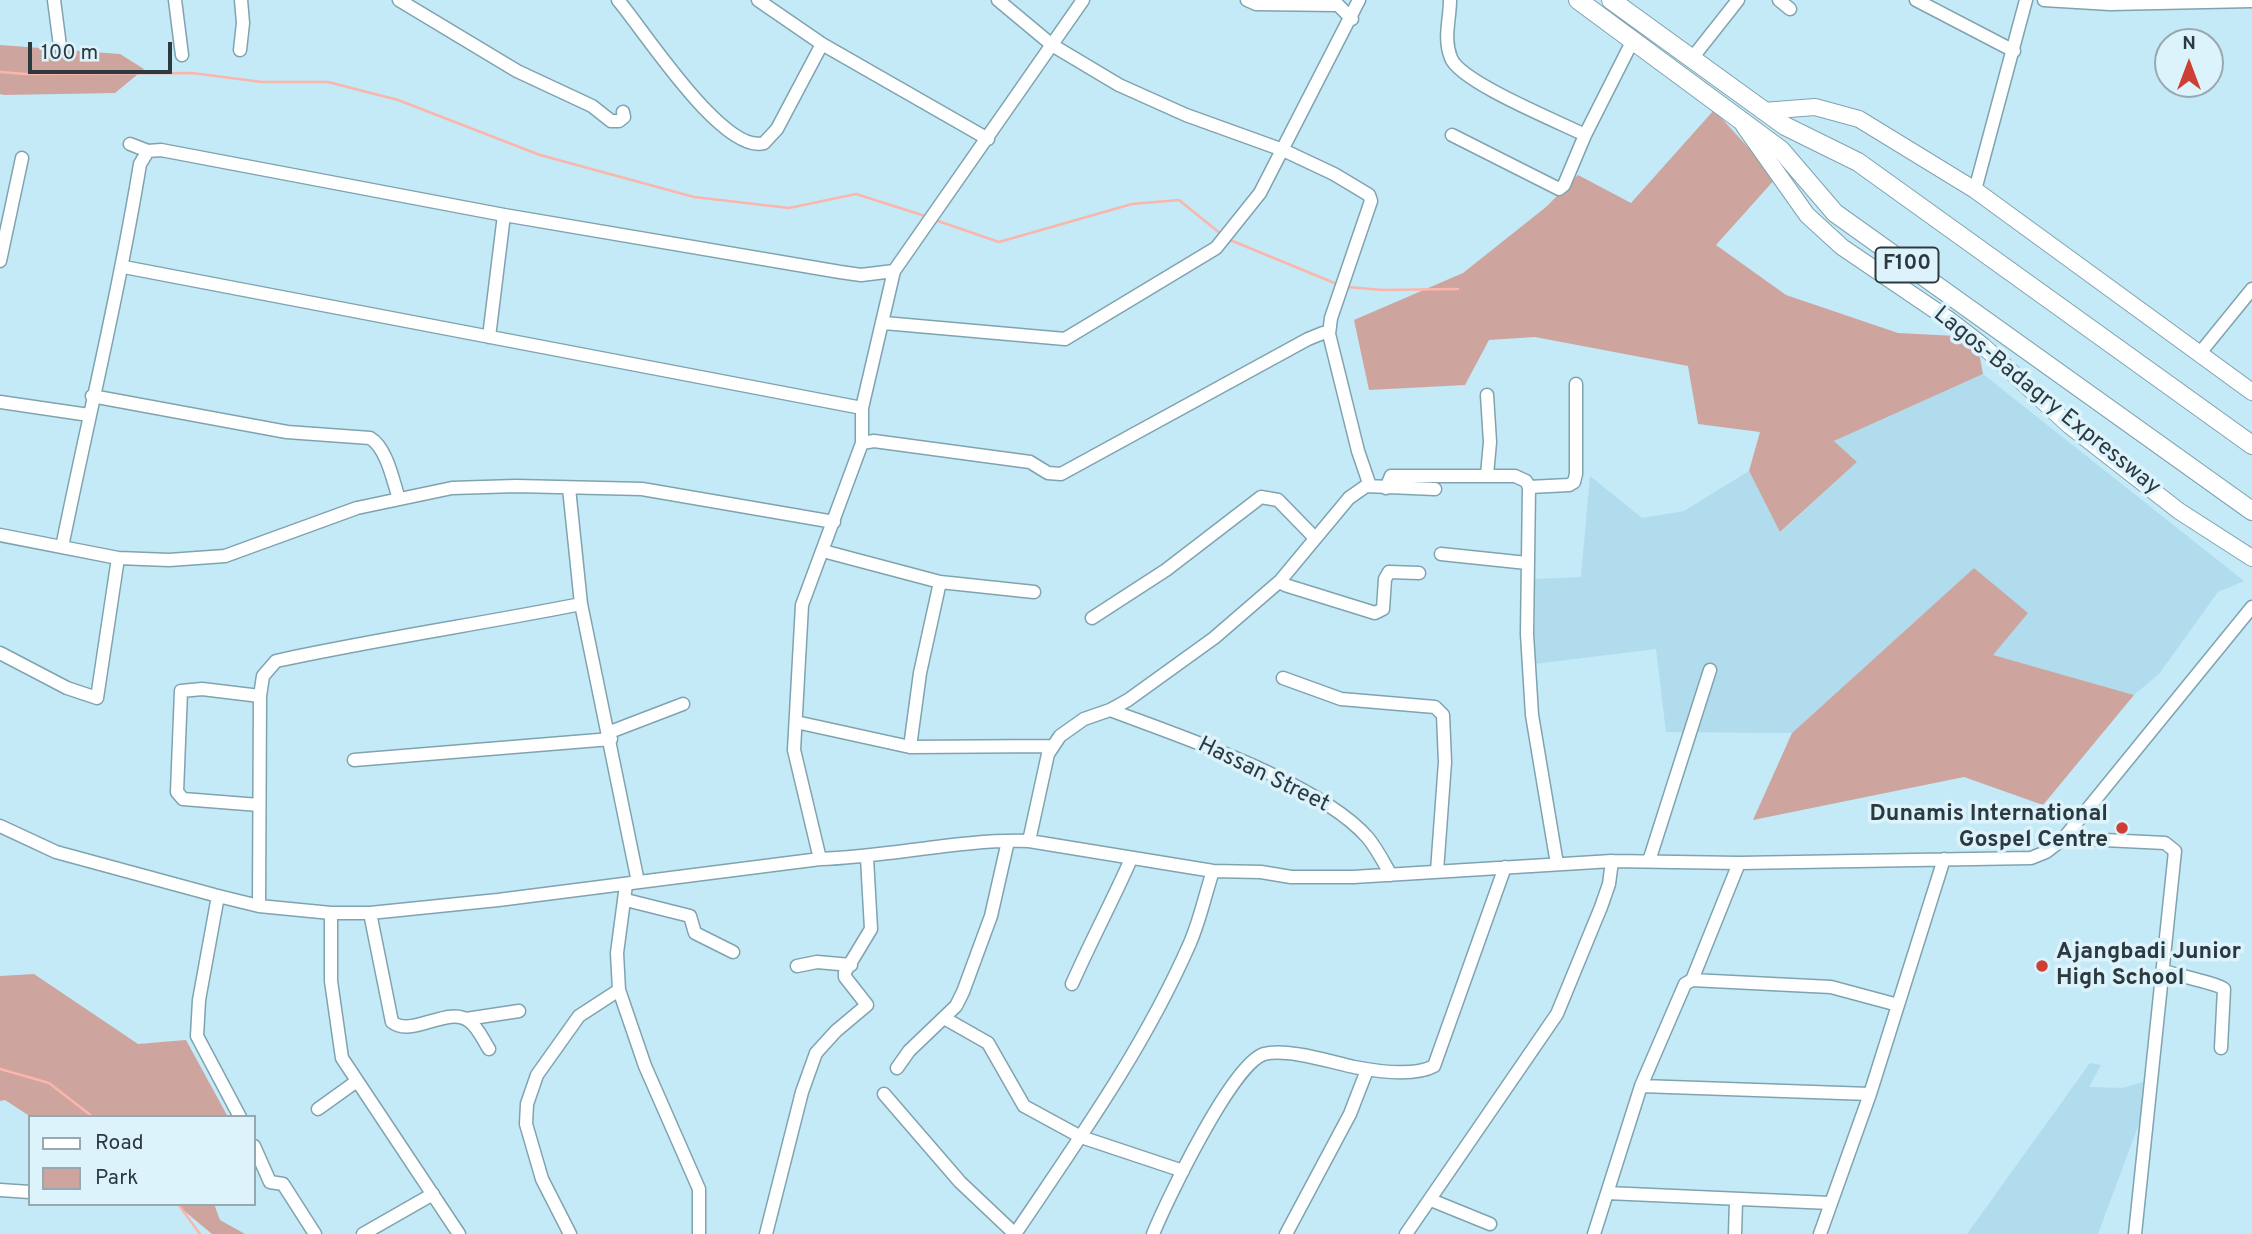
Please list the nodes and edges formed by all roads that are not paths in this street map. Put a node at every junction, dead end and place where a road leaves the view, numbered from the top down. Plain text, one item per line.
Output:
1 (54, 0) edge
2 (175, 0) edge
3 (241, 0) edge
4 (399, 0) edge
5 (618, 0) edge
6 (758, 0) edge
7 (998, 0) edge
8 (1083, 0) edge
9 (1247, 0) edge
10 (1359, 0) edge
11 (1450, 0) edge
12 (1578, 0) edge
13 (1611, 0) edge
14 (1738, 0) edge
15 (1779, 0) edge
16 (1916, 0) edge
17 (2026, 0) edge
18 (2044, 0) edge
19 (2252, 1) edge
20 (419, 4) edge
21 (1790, 9) dead end
22 (1352, 19) junction
23 (1633, 40) junction
24 (822, 44) junction
25 (1052, 45) junction
26 (60, 46) dead end
27 (240, 51) dead end
28 (2014, 51) junction
29 (182, 55) dead end
30 (1693, 57) junction
31 (1763, 111) junction
32 (624, 112) dead end
33 (1736, 115) junction
34 (1452, 135) dead end
35 (1585, 135) junction
36 (988, 139) junction
37 (130, 144) dead end
38 (1283, 150) junction
39 (148, 151) junction
40 (22, 158) dead end
41 (1975, 190) junction
42 (504, 215) junction
43 (0, 261) edge
44 (124, 267) junction
45 (894, 271) junction
46 (2252, 289) edge
47 (884, 323) junction
48 (1329, 334) junction
49 (489, 337) junction
50 (2200, 353) junction
51 (1576, 384) dead end
52 (2252, 392) edge
53 (1487, 395) dead end
54 (92, 396) junction
55 (0, 402) edge
56 (862, 408) junction
57 (89, 415) junction
58 (862, 443) junction
59 (2252, 445) edge
60 (1487, 475) junction
61 (1370, 486) junction
62 (1529, 487) junction
63 (569, 488) junction
64 (1387, 488) junction
65 (1435, 489) dead end
66 (399, 499) junction
67 (2252, 511) edge
68 (834, 522) junction
69 (0, 535) edge
70 (1315, 538) junction
71 (62, 547) junction
72 (823, 551) junction
73 (1441, 554) dead end
74 (118, 558) junction
75 (2252, 558) edge
76 (1527, 562) junction
77 (1419, 573) dead end
78 (1280, 580) junction
79 (940, 582) junction
80 (1034, 592) dead end
81 (582, 604) junction
82 (2252, 607) edge
83 (1092, 618) dead end
84 (0, 653) edge
85 (1710, 670) dead end
86 (1283, 678) dead end
87 (260, 696) junction
88 (683, 704) dead end
89 (1110, 710) junction
90 (796, 722) junction
91 (610, 736) junction
92 (1051, 746) junction
93 (910, 747) junction
94 (354, 760) dead end
95 (259, 805) junction
96 (0, 826) edge
97 (2064, 838) junction
98 (1008, 841) junction
99 (1029, 841) junction
100 (867, 858) junction
101 (820, 859) junction
102 (1130, 859) junction
103 (1944, 859) junction
104 (1612, 861) junction
105 (1649, 861) junction
106 (1739, 863) junction
107 (1557, 864) junction
108 (1505, 867) junction
109 (1213, 871) junction
110 (1437, 871) junction
111 (1391, 874) junction
112 (632, 883) junction
113 (218, 896) junction
114 (626, 900) junction
115 (259, 906) junction
116 (331, 913) junction
117 (370, 913) junction
118 (733, 952) dead end
119 (851, 965) junction
120 (797, 966) dead end
121 (2164, 971) junction
122 (1692, 980) junction
123 (1072, 984) dead end
124 (619, 990) junction
125 (1898, 1005) junction
126 (519, 1011) dead end
127 (944, 1018) junction
128 (466, 1019) junction
129 (2221, 1048) dead end
130 (489, 1049) dead end
131 (897, 1068) dead end
132 (1367, 1070) junction
133 (357, 1081) junction
134 (1641, 1086) junction
135 (884, 1094) dead end
136 (1870, 1094) junction
137 (318, 1109) dead end
138 (239, 1115) edge
139 (1080, 1137) junction
140 (256, 1150) edge
141 (1183, 1171) junction
142 (0, 1190) edge
143 (28, 1192) edge
144 (1607, 1193) junction
145 (433, 1195) junction
146 (1431, 1200) junction
147 (1736, 1201) junction
148 (1830, 1203) junction
149 (1490, 1224) dead end
150 (315, 1234) edge
151 (363, 1234) edge
152 (459, 1234) edge
153 (570, 1234) edge
154 (699, 1234) edge
155 (766, 1234) edge
156 (1015, 1234) edge
157 (1153, 1234) edge
158 (1286, 1234) edge
159 (1406, 1234) edge
160 (1594, 1234) edge
161 (1735, 1234) edge
162 (1820, 1234) edge
163 (2136, 1234) edge

1 - 26 street
2 - 29 street
3 - 27 street
4 - 20 street
5 - 24 street
6 - 24 street
7 - 25 street
8 - 25 street
9 - 22 street
10 - 22 street
11 - 35 street
12 - 23 highway, Lagos-Badagry Expressway / F100
13 - 30 highway, F100
14 - 30 street
15 - 21 street
16 - 28 street
17 - 18 street
17 - 28 street
18 - 19 street
20 - 32 street
22 - 38 street
23 - 33 highway, Lagos-Badagry Expressway / F100
23 - 35 street
24 - 36 street
25 - 36 street
25 - 38 street
28 - 41 street
30 - 31 highway, F100
31 - 41 main road
31 - 59 highway, F100
33 - 67 highway, Lagos-Badagry Expressway / F100
33 - 75 main road, Lagos-Badagry Expressway
34 - 35 street
36 - 45 street
37 - 39 street
38 - 47 street
38 - 48 street
39 - 42 street
39 - 44 street
40 - 43 street
41 - 50 main road
42 - 45 street
42 - 49 street
44 - 49 street
44 - 54 street
45 - 47 street
46 - 50 street
47 - 56 street
48 - 58 street
48 - 61 street
49 - 56 street
50 - 52 main road
51 - 62 street
53 - 60 street
54 - 57 street
54 - 66 street
55 - 57 street
56 - 58 street
57 - 71 street
58 - 68 street
60 - 62 street
60 - 64 street
61 - 64 street
61 - 70 street
62 - 76 street
63 - 66 street
63 - 68 street
63 - 81 street
64 - 65 street
66 - 74 street
68 - 72 street
69 - 71 street
70 - 78 street
70 - 83 street
71 - 74 street
72 - 79 street
72 - 90 street
73 - 76 street
74 - 84 street
76 - 107 street
77 - 78 street
78 - 89 street
79 - 80 street
79 - 93 street
81 - 87 street
81 - 91 street
82 - 97 street
85 - 105 street
86 - 110 street
87 - 95 street
87 - 95 street
88 - 91 street
89 - 92 street
89 - 111 street, Hassan Street
90 - 93 street
90 - 101 street
91 - 94 street
91 - 112 street
92 - 93 street
92 - 99 street
95 - 115 street
96 - 113 street
97 - 103 street
97 - 121 street
98 - 99 street
98 - 100 street
98 - 127 street
99 - 102 street
100 - 101 street
100 - 119 street
101 - 112 street
102 - 109 street
102 - 123 street
103 - 106 street
103 - 125 street
104 - 105 street
104 - 107 street
104 - 146 street
105 - 106 street
106 - 122 street
107 - 108 street
108 - 110 street
108 - 132 street
109 - 111 street
109 - 139 street
110 - 111 street
112 - 114 street
112 - 117 street
113 - 115 street
113 - 138 street
114 - 118 street
114 - 124 street
115 - 116 street
116 - 117 street
116 - 133 street
117 - 128 street
119 - 120 street
119 - 155 street
121 - 129 street
121 - 163 street
122 - 125 street
122 - 134 street
124 - 153 street
124 - 154 street
125 - 136 street
126 - 128 street
127 - 131 street
127 - 139 street
128 - 130 street
132 - 141 street
132 - 158 street
133 - 137 street
133 - 145 street
134 - 136 street
134 - 144 street
135 - 156 street
136 - 148 street
139 - 141 street
139 - 156 street
140 - 150 street
141 - 157 street
142 - 143 street
144 - 147 street
144 - 160 street
145 - 151 street
145 - 152 street
146 - 149 street
146 - 159 street
147 - 148 street
147 - 161 street
148 - 162 street

